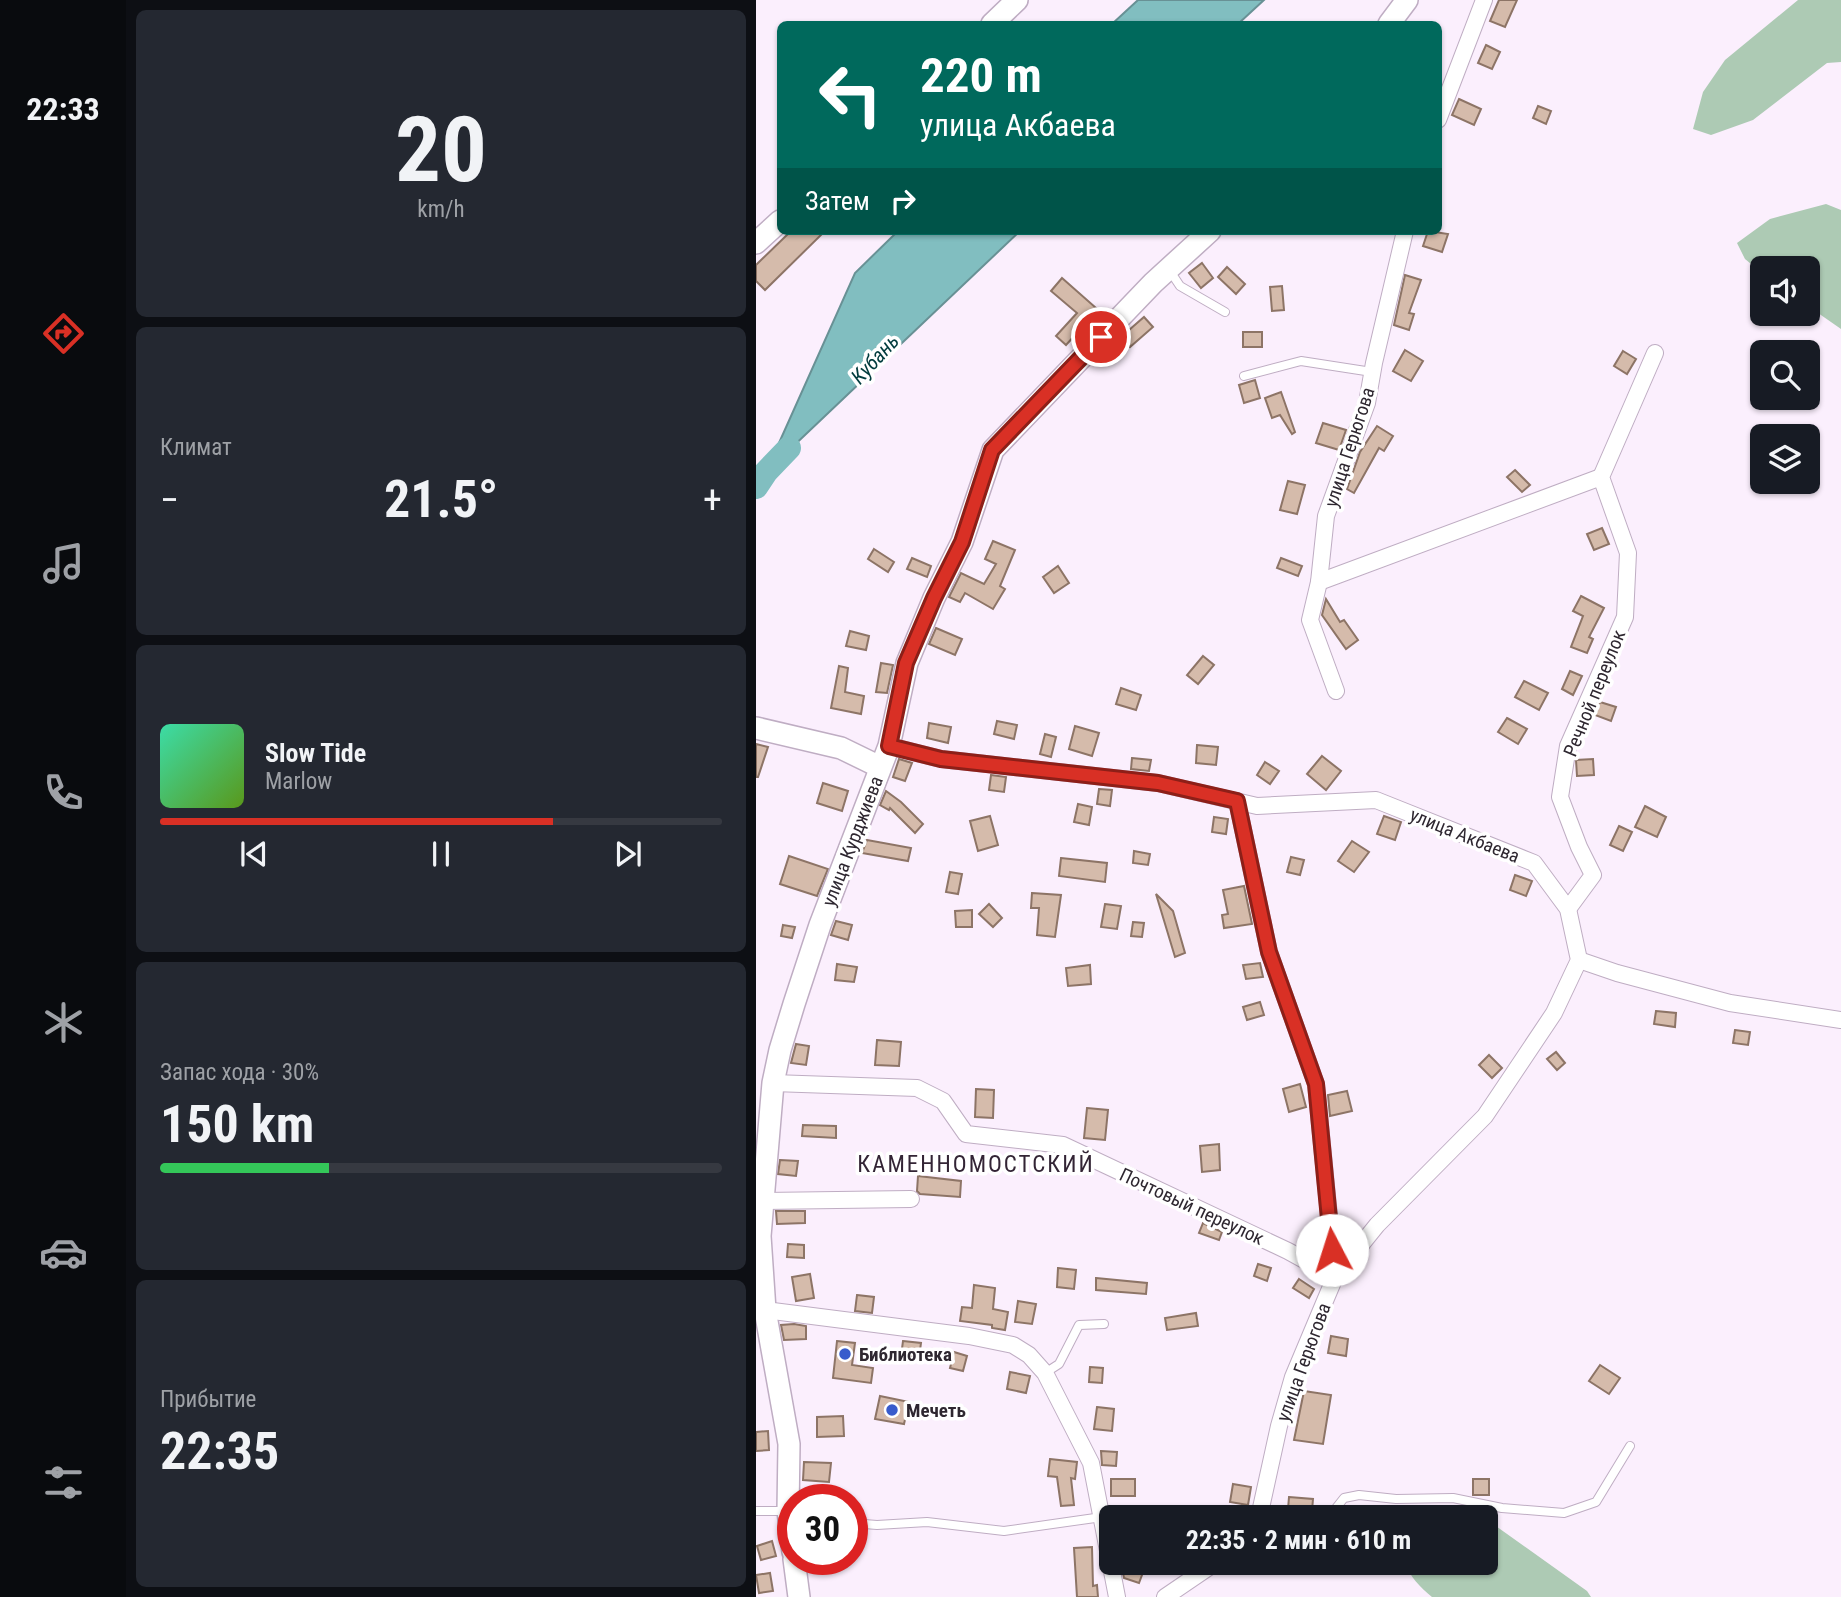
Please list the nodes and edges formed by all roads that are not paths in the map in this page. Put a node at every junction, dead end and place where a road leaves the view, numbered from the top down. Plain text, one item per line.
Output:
1 (1017, 0) edge
2 (1407, 0) edge
3 (1484, 0) edge
4 (995, 21) edge
5 (1391, 21) edge
6 (1442, 110) edge
7 (777, 224) edge
8 (1206, 235) edge
9 (1404, 235) edge
10 (756, 243) edge
11 (1169, 268) junction
12 (1225, 312) dead end
13 (1655, 353) dead end
14 (1372, 372) junction
15 (1244, 376) dead end
16 (1601, 477) junction
17 (1319, 582) junction
18 (1336, 691) dead end
19 (756, 728) edge
20 (889, 746) junction
21 (880, 767) junction
22 (1237, 801) junction
23 (1568, 909) junction
24 (1579, 960) junction
25 (1841, 1020) edge
26 (780, 1050) junction
27 (756, 1063) edge
28 (765, 1083) edge
29 (911, 1199) dead end
30 (763, 1201) junction
31 (1335, 1277) junction
32 (765, 1310) junction
33 (1104, 1324) dead end
34 (1045, 1373) junction
35 (1630, 1446) dead end
36 (790, 1484) edge
37 (1100, 1505) edge
38 (1263, 1505) edge
39 (1338, 1505) edge
40 (1487, 1505) edge
41 (1498, 1507) edge
42 (756, 1511) edge
43 (777, 1512) edge
44 (1099, 1517) edge
45 (868, 1524) edge
46 (796, 1575) edge
47 (1113, 1575) edge
48 (1197, 1575) edge
49 (799, 1597) edge
50 (1117, 1597) edge
51 (1165, 1597) edge

1 - 4 street
2 - 5 street
3 - 6 street
7 - 10 street
8 - 11 street, улица Курджиева
9 - 14 street, улица Герюгова
11 - 12 lane
11 - 20 street, улица Курджиева
13 - 16 street
14 - 15 lane
14 - 17 street, улица Герюгова
16 - 17 street
16 - 23 street, Речной переулок
17 - 18 street, улица Герюгова
19 - 21 street
20 - 21 street, улица Курджиева
20 - 22 street, улица Акбаева
21 - 26 street, улица Курджиева
22 - 23 street, улица Акбаева
22 - 31 street, улица Герюгова
23 - 24 street, улица Акбаева
24 - 25 street
24 - 31 street
26 - 27 street
26 - 28 street, улица Курджиева
28 - 30 street
28 - 31 street, Почтовый переулок
29 - 30 street
30 - 32 street
31 - 38 street, улица Герюгова
32 - 34 street
32 - 36 street
33 - 34 lane
34 - 37 street
35 - 41 lane
39 - 40 lane
42 - 43 lane
44 - 45 lane
46 - 49 street
47 - 50 street
48 - 51 street

